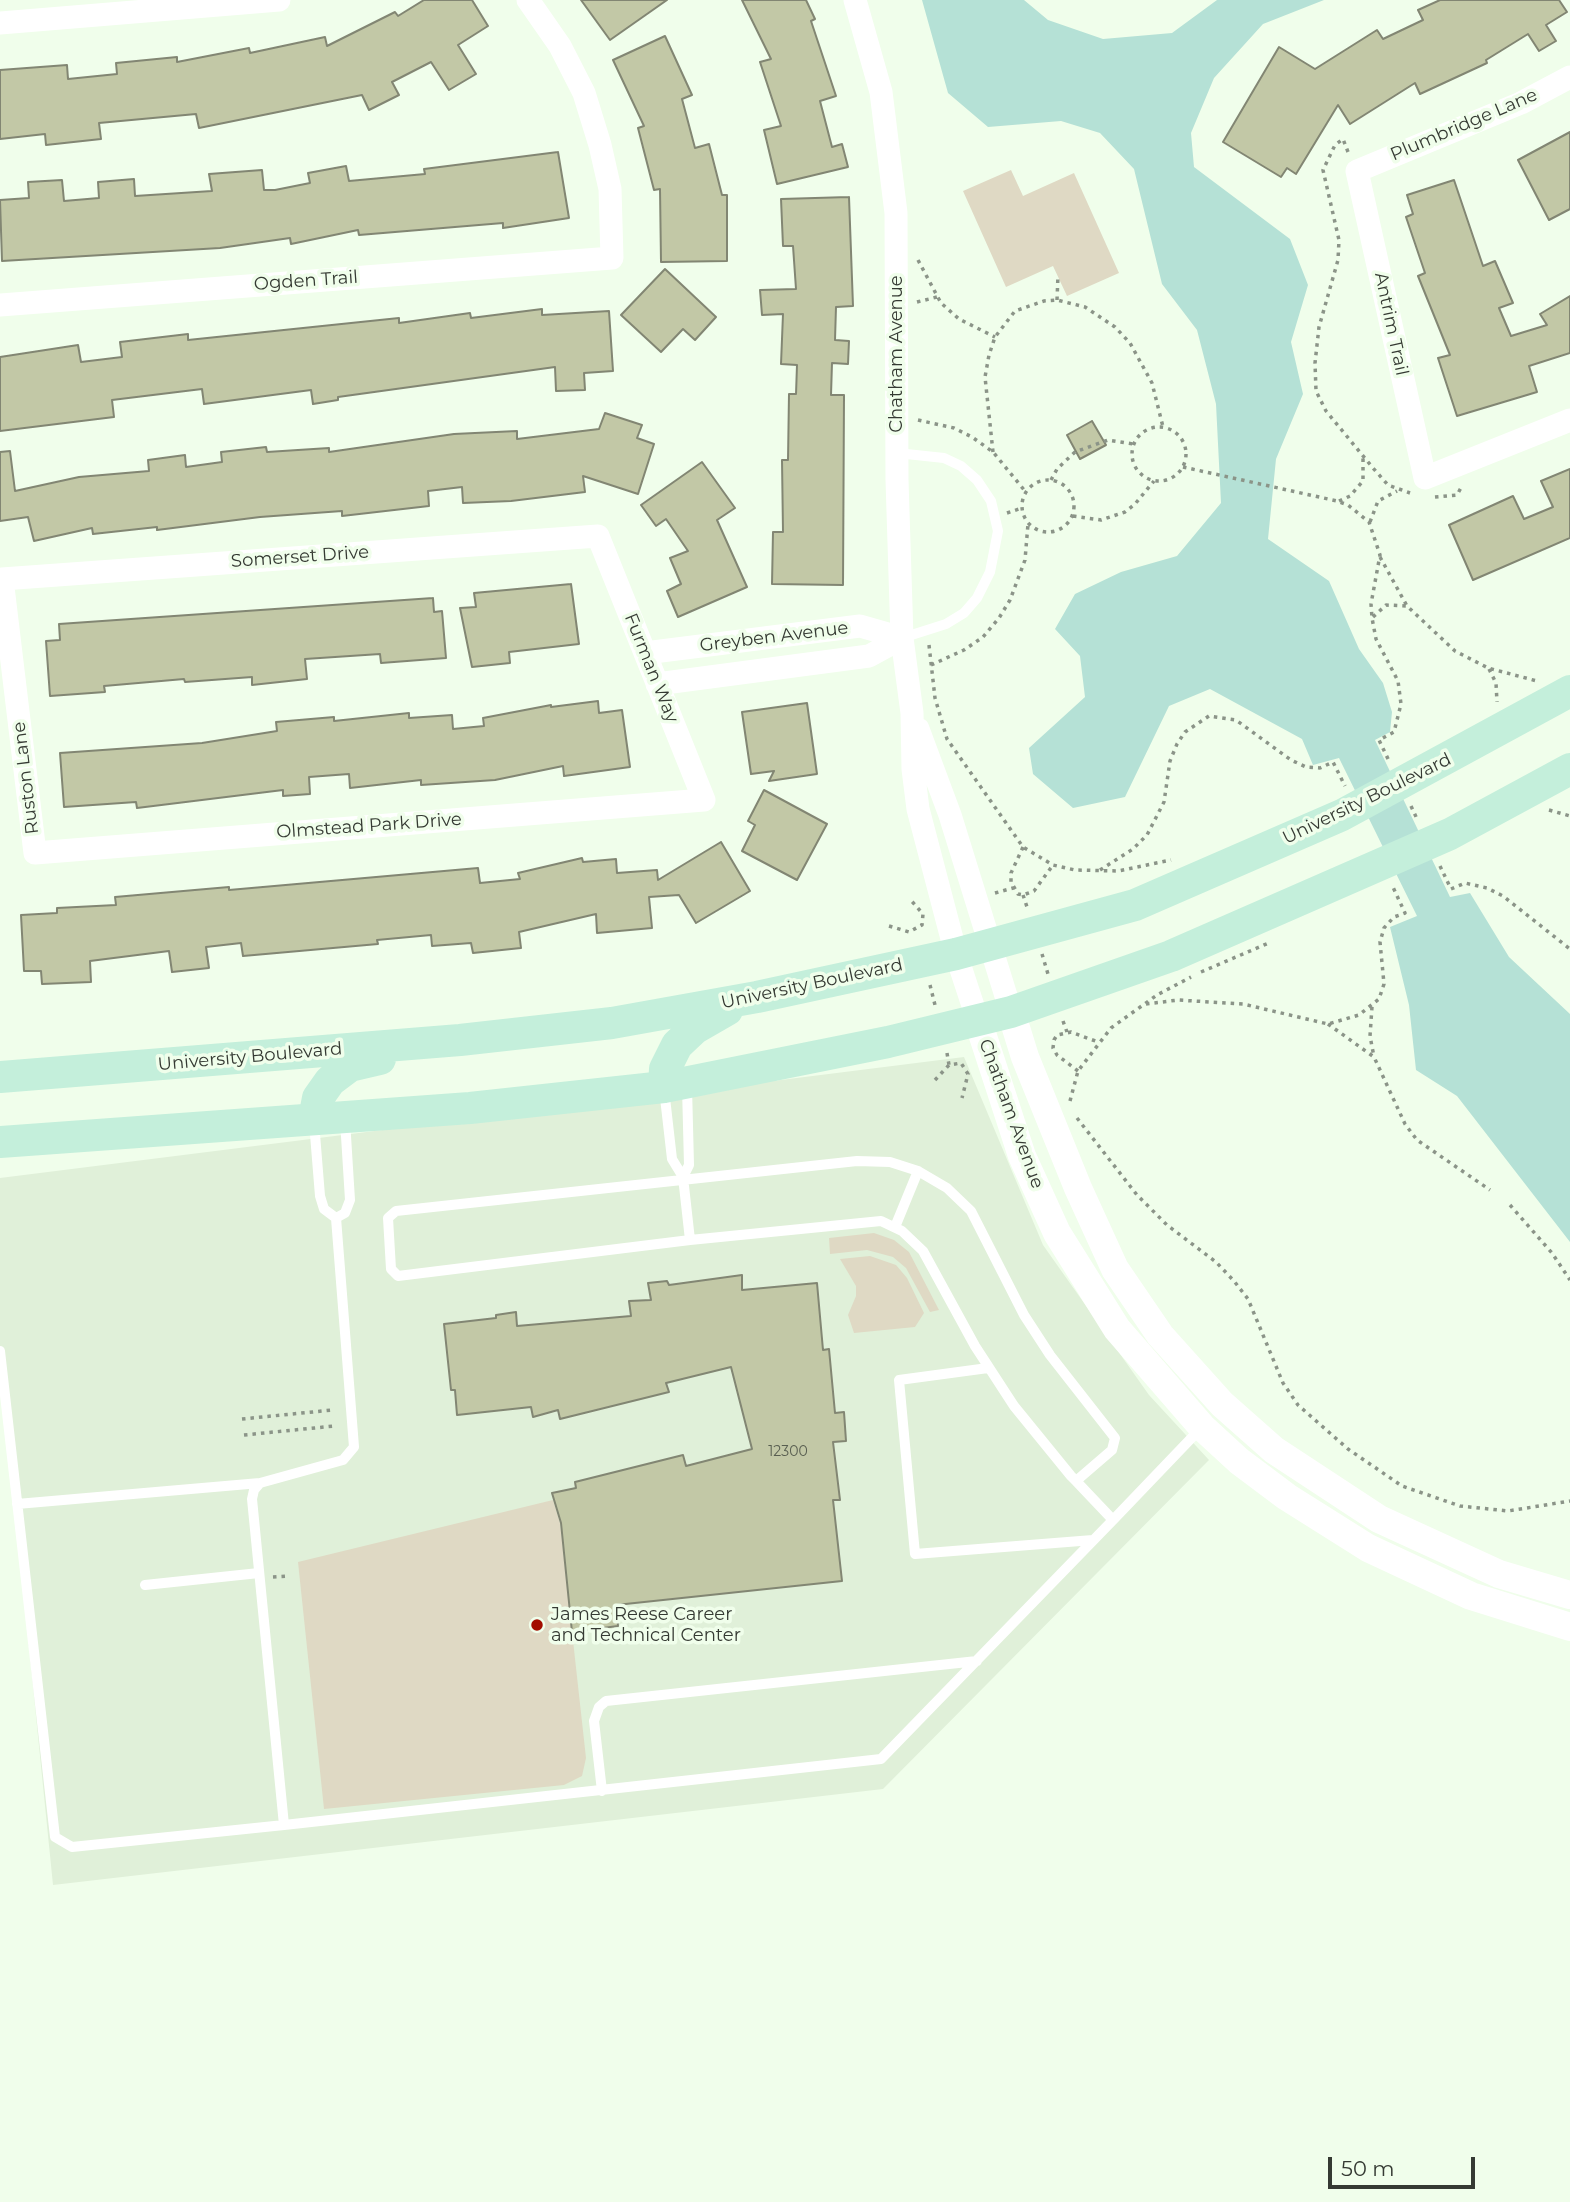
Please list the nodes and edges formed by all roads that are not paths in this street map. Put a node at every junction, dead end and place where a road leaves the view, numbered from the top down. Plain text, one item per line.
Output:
1 (279, 0) edge
2 (528, 0) edge
3 (855, 0) edge
4 (0, 23) edge
5 (1570, 77) edge
6 (1357, 171) joint
7 (0, 305) edge
8 (1570, 420) edge
9 (897, 453) junction
10 (598, 536) joint
11 (2, 579) joint
12 (902, 638) junction
13 (645, 653) junction
14 (657, 684) junction
15 (1570, 691) edge
16 (912, 713) junction
17 (1570, 769) edge
18 (704, 800) joint
19 (35, 853) joint
20 (991, 945) junction
21 (956, 954) junction
22 (757, 997) junction
23 (1011, 1012) junction
24 (978, 1021) junction
25 (460, 1040) junction
26 (0, 1077) edge
27 (675, 1084) junction
28 (329, 1118) junction
29 (15, 1145) edge
30 (918, 1171) junction
31 (683, 1179) junction
32 (336, 1218) junction
33 (895, 1227) junction
34 (690, 1240) junction
35 (0, 1351) edge
36 (988, 1368) junction
37 (1222, 1404) junction
38 (1202, 1427) junction
39 (1076, 1481) junction
40 (260, 1483) junction
41 (18, 1504) junction
42 (1113, 1520) junction
43 (1093, 1540) junction
44 (260, 1573) junction
45 (145, 1585) dead end
46 (1570, 1595) edge
47 (1570, 1627) edge
48 (977, 1661) junction
49 (602, 1791) junction
50 (285, 1825) junction

1 - 4 street
2 - 7 street, Ogden Trail
3 - 9 street, Chatham Avenue
5 - 6 street, Plumbridge Lane
6 - 8 street, Antrim Trail
9 - 12 street, Chatham Avenue
9 - 12 lane
10 - 11 street, Somerset Drive
10 - 13 street, Furman Way
11 - 19 street, Ruston Lane
12 - 13 street, Greyben Avenue
12 - 14 street, Greyben Avenue
12 - 16 street, Chatham Avenue
13 - 14 street, Furman Way
14 - 18 street, Furman Way
15 - 20 main road, University Boulevard
16 - 20 street, Chatham Avenue
16 - 21 street, Chatham Avenue
17 - 23 main road
18 - 19 street, Olmstead Park Drive
20 - 21 main road, University Boulevard
20 - 23 street, Chatham Avenue
21 - 22 main road, University Boulevard
21 - 24 street, Chatham Avenue
22 - 25 main road, University Boulevard
22 - 27 main road
23 - 24 main road
23 - 37 street, Chatham Avenue
24 - 27 main road
24 - 38 street, Chatham Avenue
25 - 26 main road, University Boulevard
25 - 28 main road
27 - 28 main road
27 - 31 lane
27 - 31 lane
28 - 29 main road
28 - 32 lane
28 - 32 lane
30 - 31 lane
30 - 33 lane
30 - 39 lane
31 - 34 lane
31 - 34 lane
32 - 40 lane
33 - 34 lane
33 - 36 lane
35 - 41 lane
36 - 39 lane
36 - 43 lane
37 - 38 street
37 - 46 street, Chatham Avenue
38 - 42 lane
38 - 47 street, Chatham Avenue
39 - 42 lane
40 - 41 lane
40 - 44 lane
41 - 50 lane
42 - 43 lane
43 - 48 lane
44 - 45 lane
44 - 50 lane
48 - 49 lane
48 - 49 lane
49 - 50 lane

